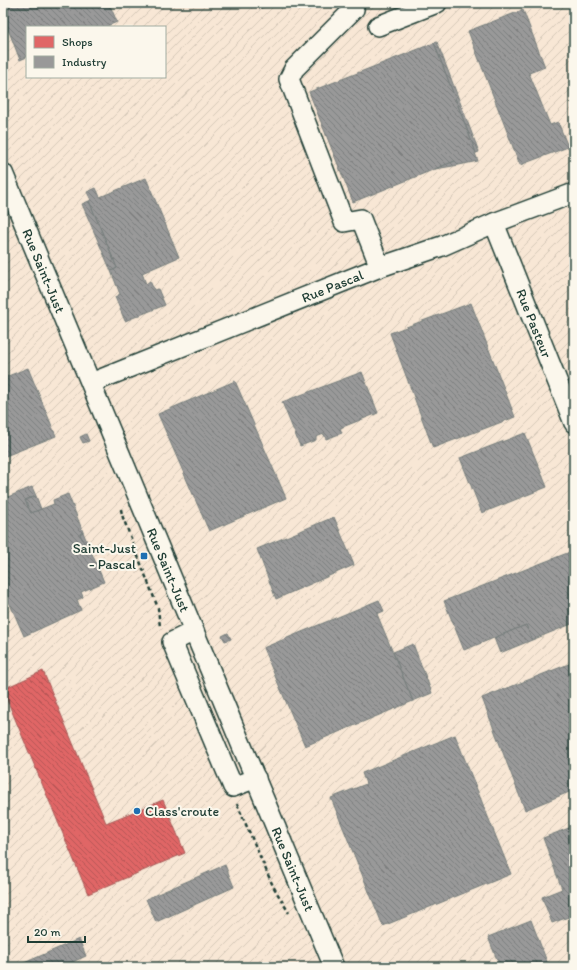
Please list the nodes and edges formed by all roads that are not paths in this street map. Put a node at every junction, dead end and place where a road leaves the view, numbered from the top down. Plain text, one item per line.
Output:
1 (351, 3) edge
2 (437, 3) edge
3 (378, 26) dead end
4 (3, 173) edge
5 (574, 193) edge
6 (494, 223) junction
7 (380, 267) junction
8 (91, 383) junction
9 (574, 423) edge
10 (334, 967) edge

1 - 7 street
2 - 3 street
4 - 8 street, Rue Saint-Just
5 - 6 street, Rue Pascal
6 - 7 street, Rue Pascal
6 - 9 street, Rue Pasteur
7 - 8 street, Rue Pascal
8 - 10 street, Rue Saint-Just

